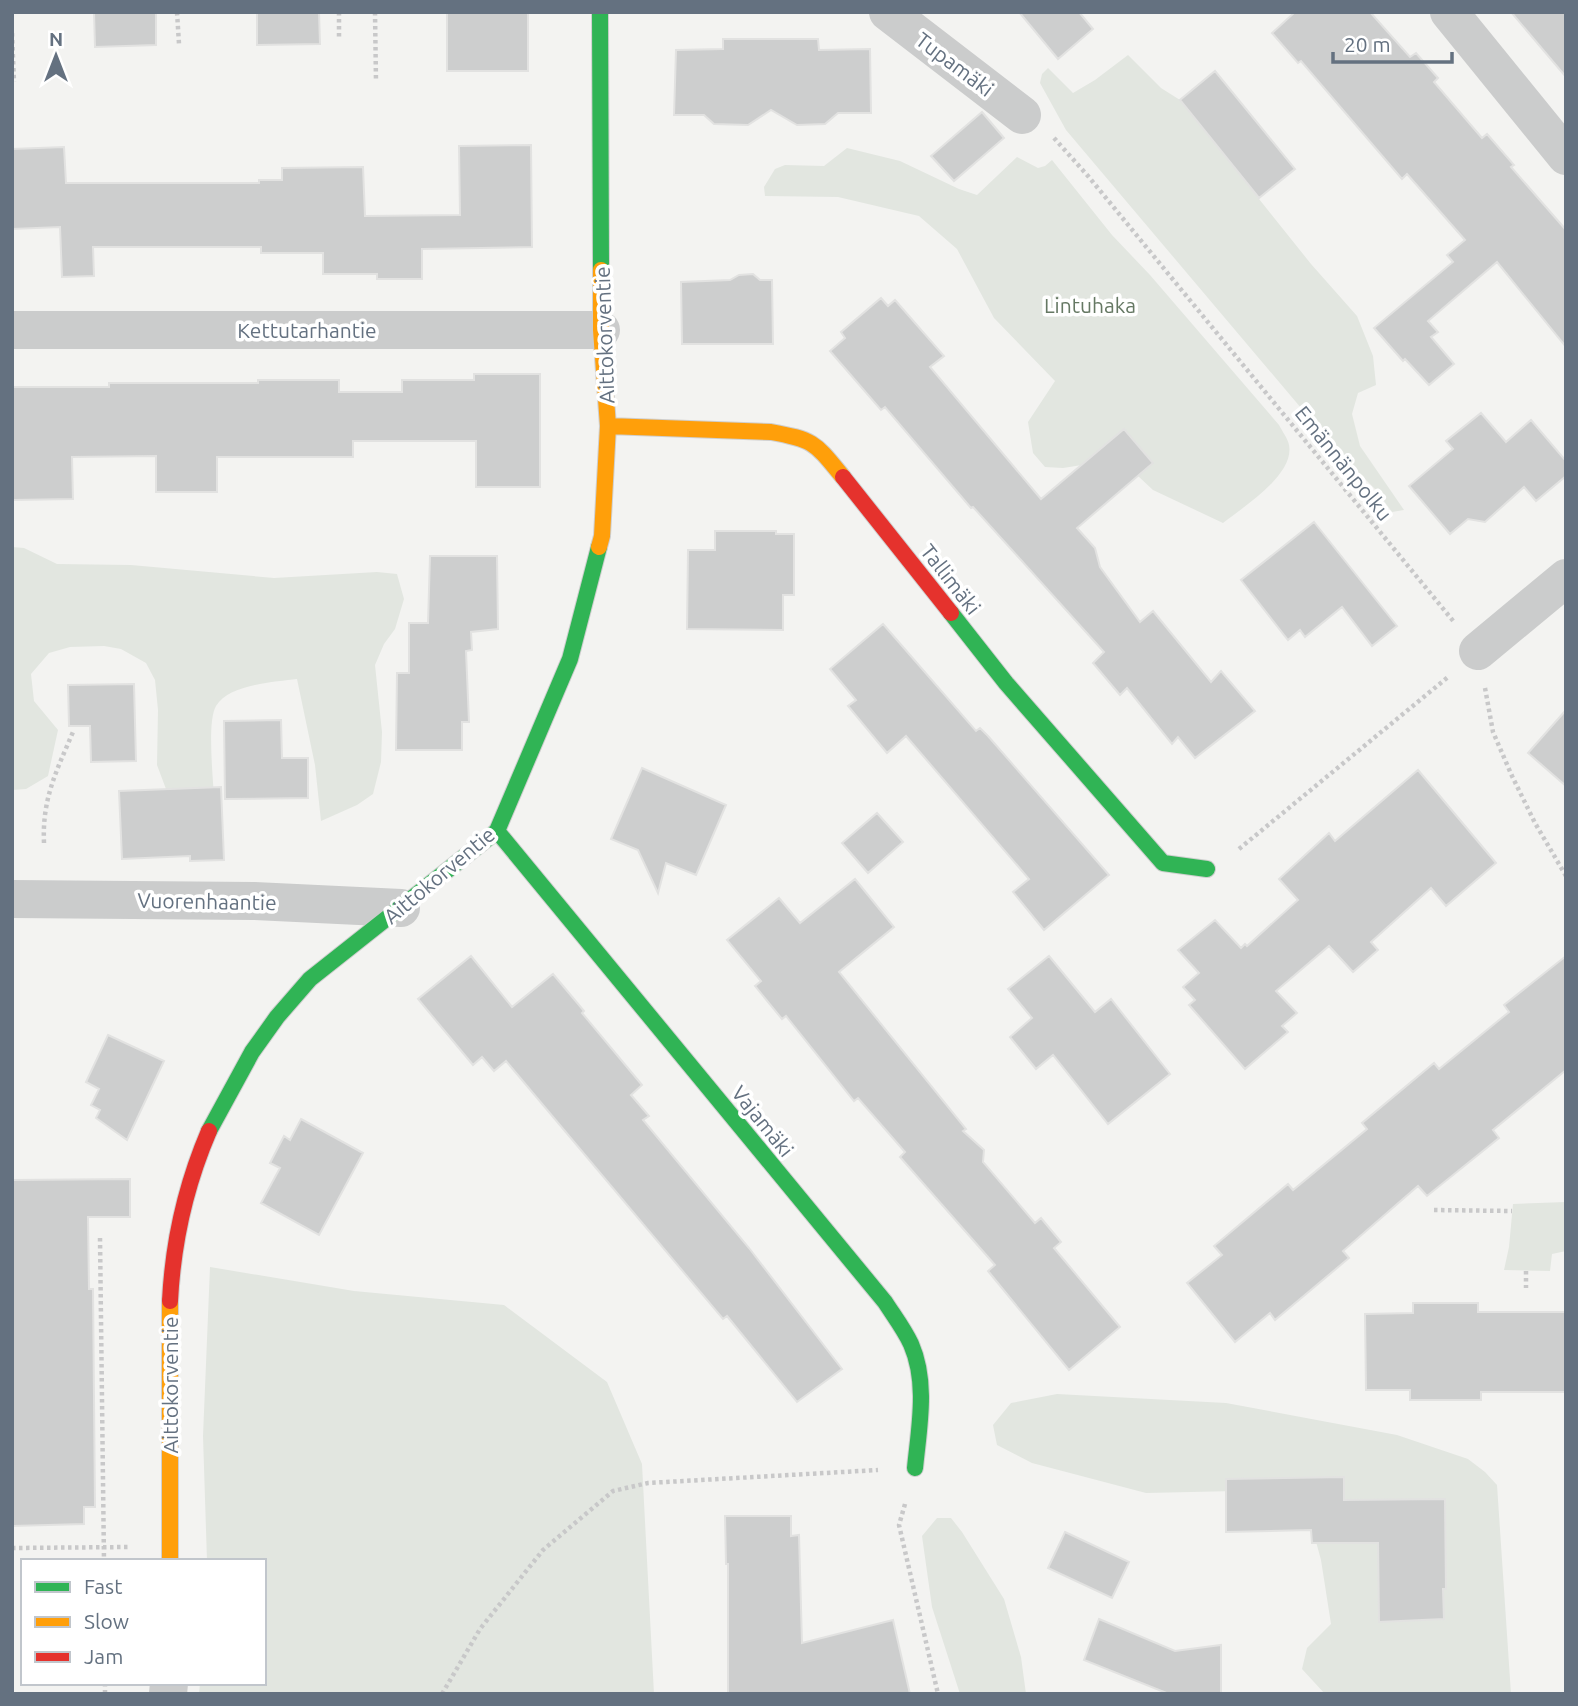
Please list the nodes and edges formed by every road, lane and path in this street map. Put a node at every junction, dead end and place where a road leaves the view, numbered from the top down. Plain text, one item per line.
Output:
1 (177, 12) edge
2 (339, 12) edge
3 (375, 12) edge
4 (600, 12) edge
5 (888, 12) edge
6 (1448, 12) edge
7 (12, 33) edge
8 (339, 40) dead end
9 (179, 44) dead end
10 (14, 82) dead end
11 (376, 82) dead end
12 (1022, 115) joint
13 (1566, 156) edge
14 (12, 330) edge
15 (601, 330) junction
16 (608, 426) junction
17 (1566, 578) edge
18 (1478, 651) junction
19 (73, 732) dead end
20 (497, 831) junction
21 (44, 843) dead end
22 (1207, 869) joint
23 (1566, 876) edge
24 (12, 898) edge
25 (401, 908) junction
26 (1434, 1210) dead end
27 (1512, 1211) dead end
28 (100, 1238) dead end
29 (1526, 1271) dead end
30 (1526, 1288) dead end
31 (915, 1468) junction
32 (12, 1548) edge
33 (104, 1548) junction
34 (170, 1554) edge
35 (104, 1559) edge
36 (442, 1694) edge
37 (939, 1694) edge

1 - 9 path
2 - 8 path
3 - 11 path
4 - 15 street, Aittokorventie
5 - 12 street, Tupamäki
6 - 13 street
7 - 10 path
12 - 18 path, Emännänpolku
14 - 15 street, Kettutarhantie
15 - 16 street, Aittokorventie
16 - 20 street, Aittokorventie
16 - 22 street, Tallimäki
17 - 18 street
18 - 22 path
18 - 23 path, Emännänpolku
19 - 21 path
20 - 25 street, Aittokorventie
20 - 31 street, Vajamäki
24 - 25 street, Vuorenhaantie
25 - 34 street, Aittokorventie
26 - 27 path
28 - 33 path
29 - 30 path
31 - 36 path
31 - 37 path
32 - 33 path
33 - 34 path
33 - 35 path

